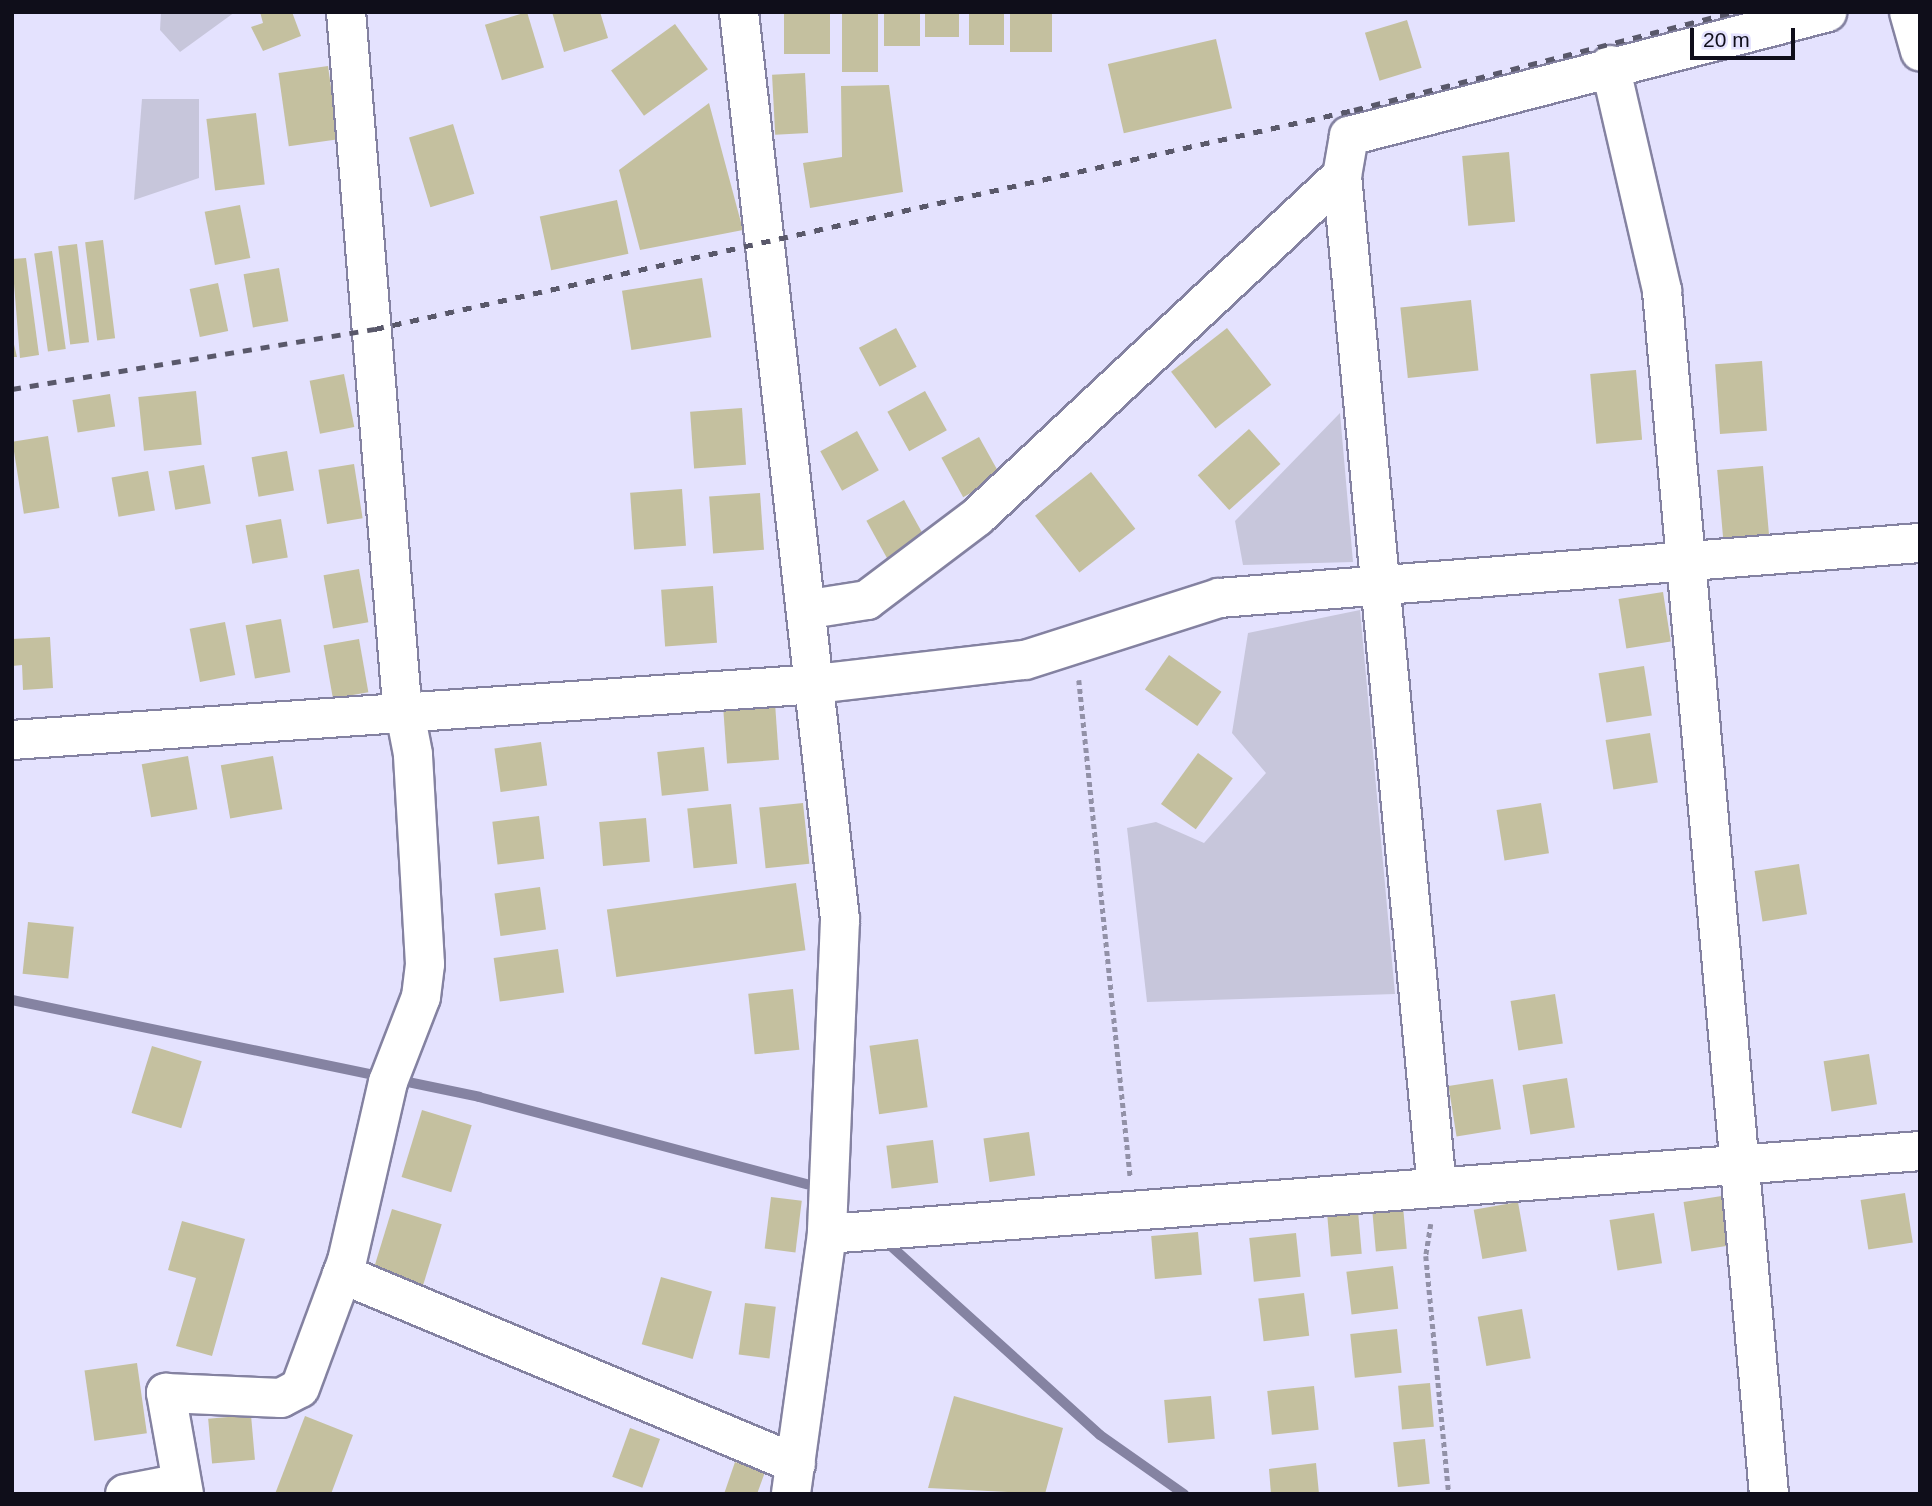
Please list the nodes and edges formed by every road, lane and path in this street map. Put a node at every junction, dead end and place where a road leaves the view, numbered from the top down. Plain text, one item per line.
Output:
1 (346, 12) edge
2 (739, 12) edge
3 (1827, 12) edge
4 (1909, 12) edge
5 (1920, 51) edge
6 (1610, 65) junction
7 (1342, 176) junction
8 (1920, 543) edge
9 (1685, 565) junction
10 (1377, 586) junction
11 (810, 608) junction
12 (1077, 644) junction
13 (816, 684) junction
14 (409, 709) junction
15 (12, 740) edge
16 (1920, 1151) edge
17 (1742, 1162) junction
18 (1437, 1188) junction
19 (1138, 1209) junction
20 (827, 1234) junction
21 (342, 1274) junction
22 (793, 1479) edge
23 (180, 1489) edge
24 (125, 1494) edge
25 (1449, 1494) edge
26 (1769, 1494) edge

1 - 14 street
2 - 11 street
3 - 6 street
4 - 5 street
6 - 7 street
6 - 9 street
7 - 10 street
7 - 11 street
8 - 9 street
9 - 10 street
9 - 17 street
10 - 12 street
10 - 18 street
11 - 13 street
12 - 13 street
12 - 19 path
13 - 14 street
13 - 20 street
14 - 15 street
14 - 21 street
16 - 17 street
17 - 18 street
17 - 26 street
18 - 19 street
18 - 25 path
19 - 20 street
20 - 22 street
21 - 22 street
21 - 23 street
23 - 24 street

